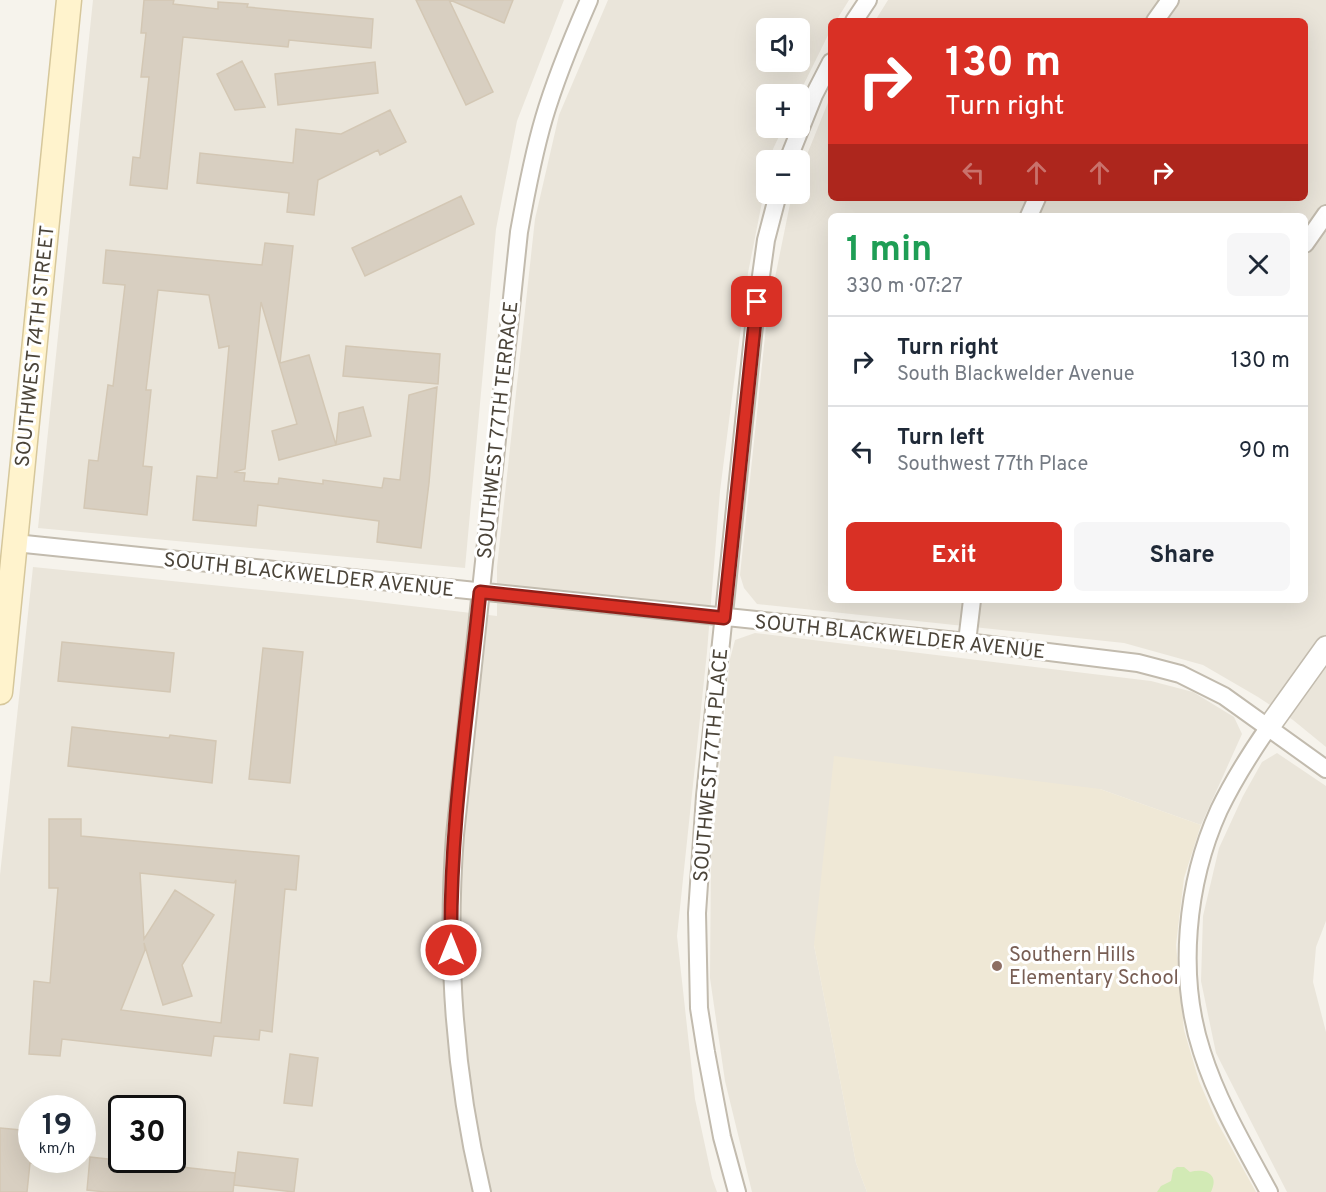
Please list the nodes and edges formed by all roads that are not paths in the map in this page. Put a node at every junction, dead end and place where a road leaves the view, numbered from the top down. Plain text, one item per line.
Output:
1 (69, 0) edge
2 (589, 0) edge
3 (868, 0) edge
4 (1170, 0) edge
5 (856, 18) edge
6 (1157, 18) edge
7 (828, 68) edge
8 (792, 150) edge
9 (775, 204) edge
10 (1326, 214) edge
11 (1308, 240) edge
12 (15, 543) junction
13 (480, 592) junction
14 (972, 603) edge
15 (724, 618) junction
16 (967, 642) junction
17 (1326, 647) edge
18 (0, 692) edge
19 (1268, 728) junction
20 (1326, 769) edge
21 (482, 1192) edge
22 (737, 1192) edge
23 (1269, 1192) edge

1 - 12 main road, SOUTHWEST 74TH STREET
2 - 13 street, SOUTHWEST 77TH TERRACE
3 - 5 street
4 - 6 street
7 - 8 street
9 - 15 street, SOUTHWEST 77TH PLACE
10 - 11 street
12 - 13 street, SOUTH BLACKWELDER AVENUE
12 - 18 main road, SOUTHWEST 74TH STREET
13 - 15 street, SOUTH BLACKWELDER AVENUE
13 - 21 street, SOUTHWEST 77TH TERRACE
14 - 16 street
15 - 16 street, SOUTH BLACKWELDER AVENUE
15 - 22 street, SOUTHWEST 77TH PLACE
16 - 19 street, SOUTH BLACKWELDER AVENUE
17 - 19 street
19 - 20 street, SOUTH BLACKWELDER AVENUE
19 - 23 street

